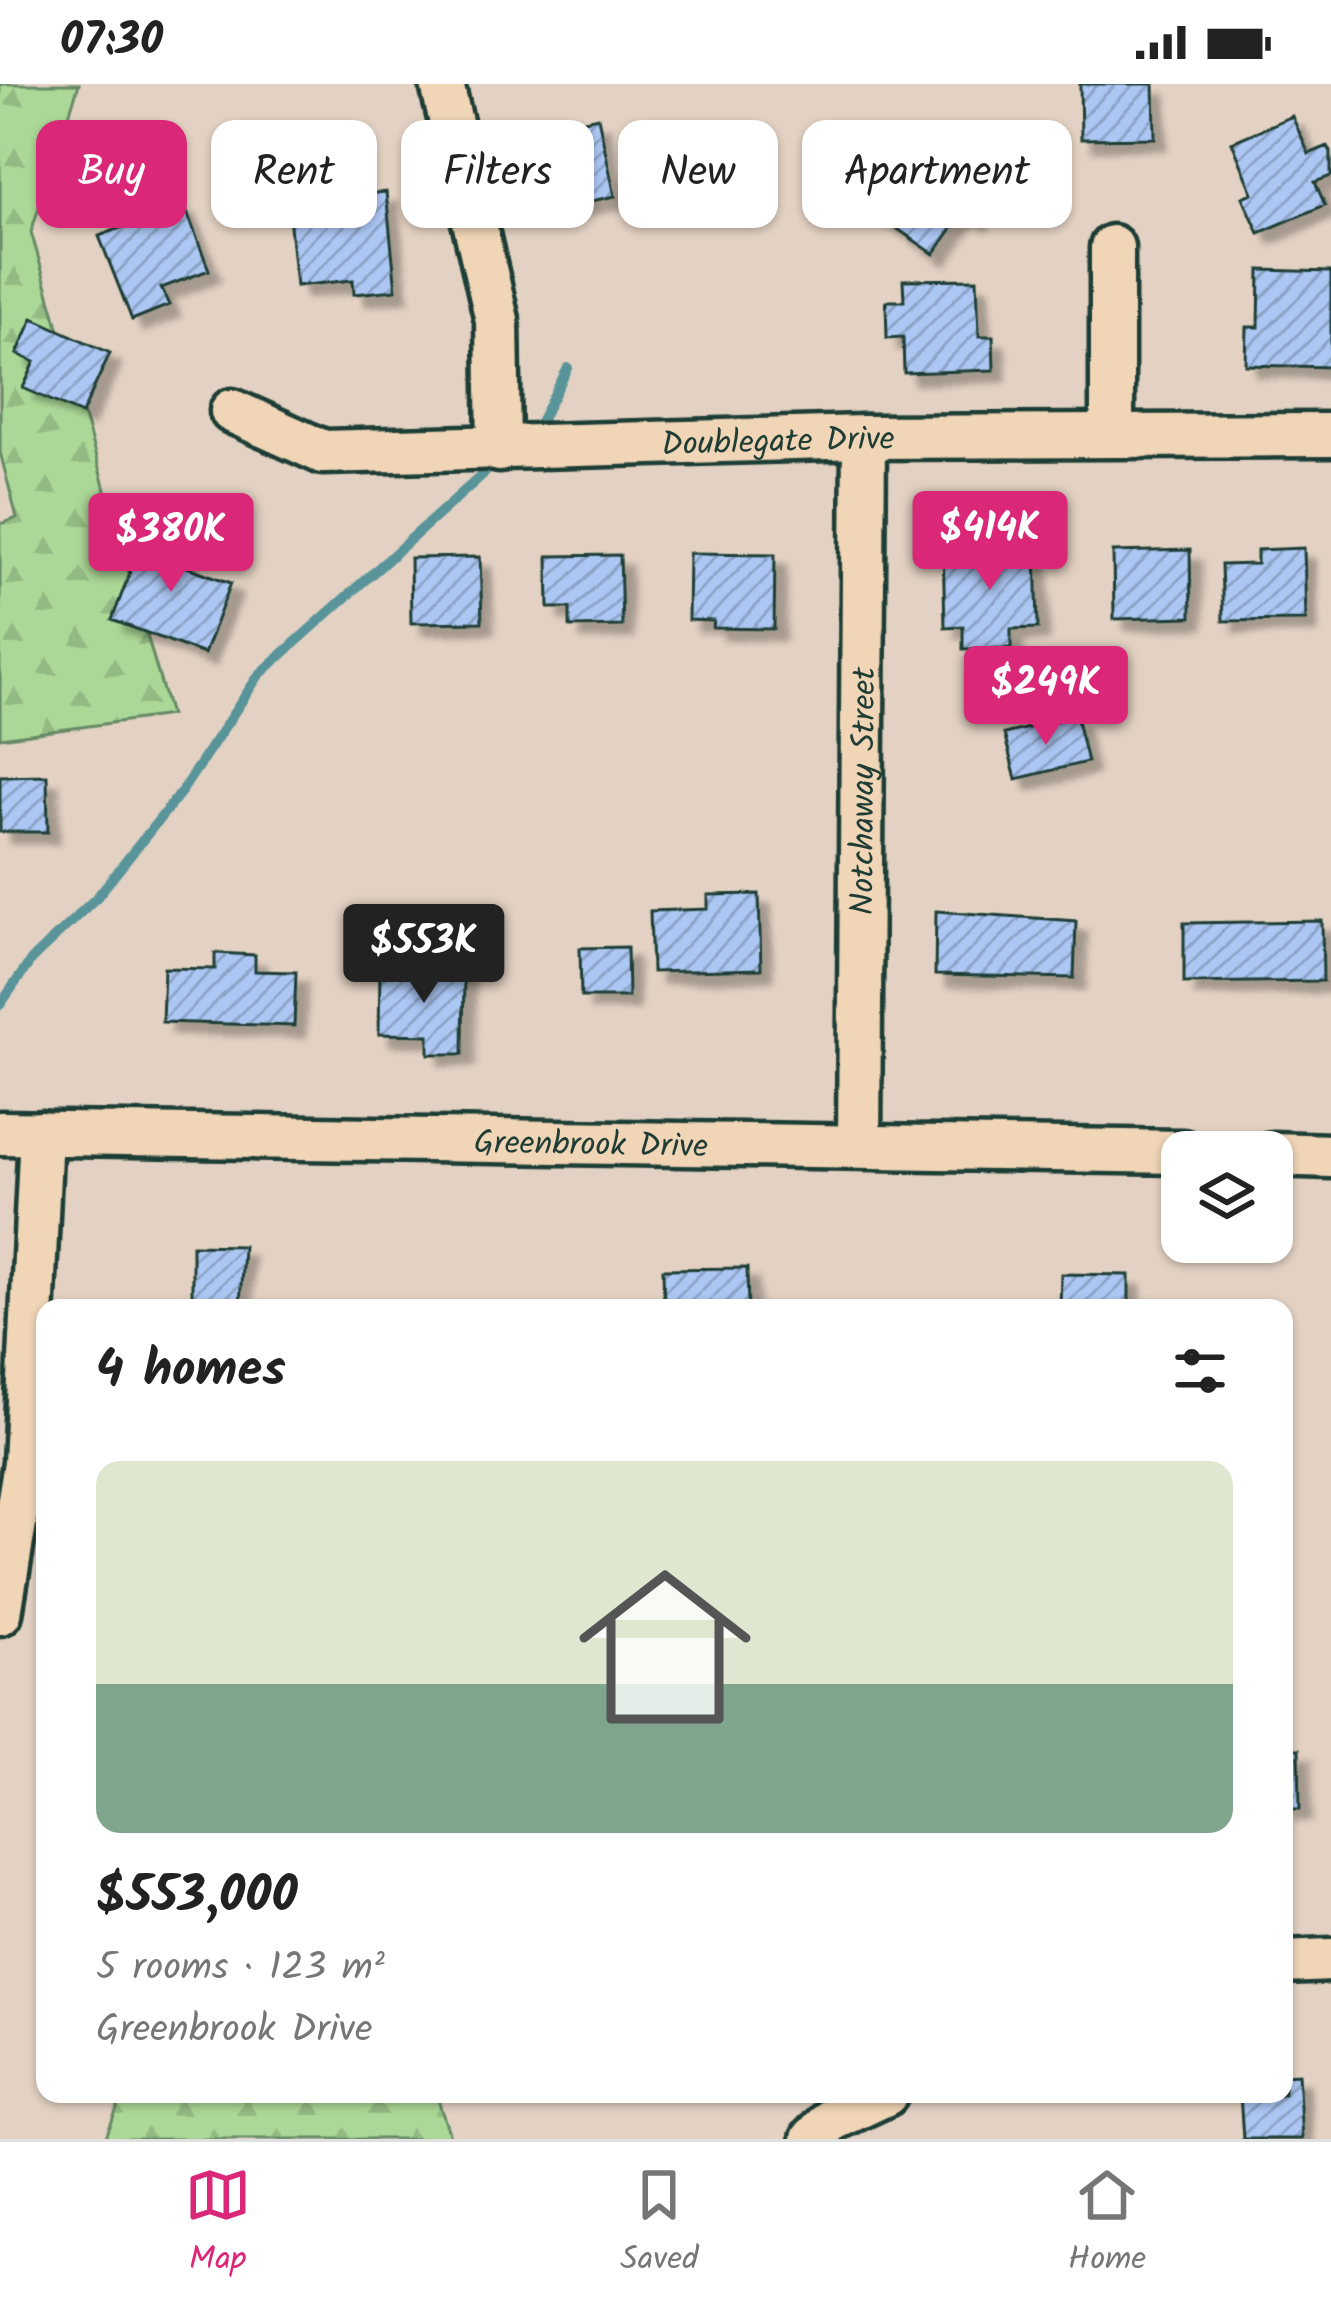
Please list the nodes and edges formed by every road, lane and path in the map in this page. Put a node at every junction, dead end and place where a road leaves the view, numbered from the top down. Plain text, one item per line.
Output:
1 (442, 84) edge
2 (1112, 247) dead end
3 (232, 411) dead end
4 (1112, 433) junction
5 (1331, 435) edge
6 (864, 437) junction
7 (499, 450) junction
8 (20, 1133) edge
9 (859, 1145) junction
10 (1161, 1152) edge
11 (1293, 1155) edge
12 (1331, 1156) edge
13 (0, 1613) edge
14 (1331, 1960) edge
15 (1293, 1962) edge
16 (861, 2103) edge
17 (819, 2118) edge

1 - 7 street
2 - 4 street
3 - 7 street, Doublegate Drive
4 - 5 street, Doublegate Drive
4 - 6 street, Doublegate Drive
6 - 7 street, Doublegate Drive
6 - 9 street, Notchaway Street
8 - 9 street, Greenbrook Drive
8 - 13 street
9 - 10 street, Greenbrook Drive
11 - 12 street
14 - 15 street
16 - 17 street

